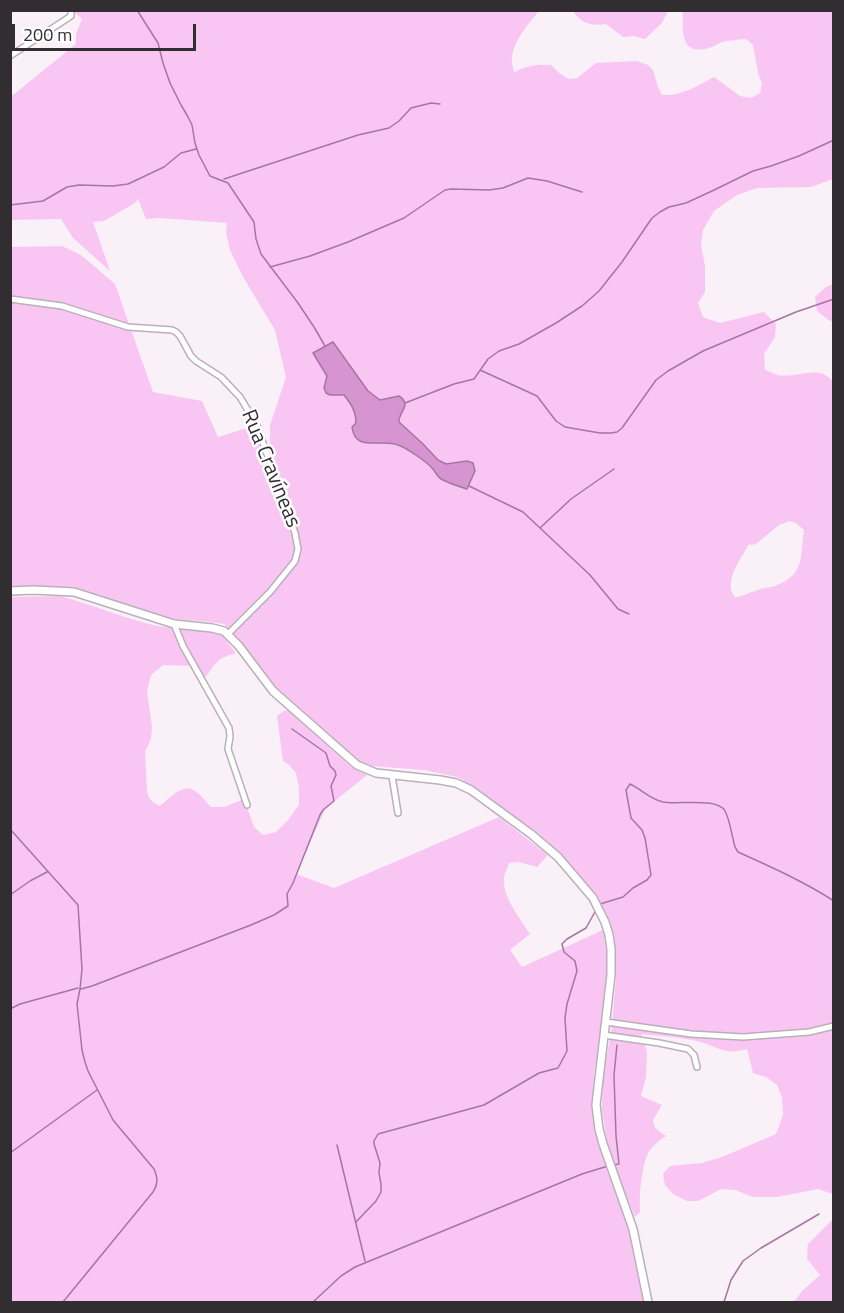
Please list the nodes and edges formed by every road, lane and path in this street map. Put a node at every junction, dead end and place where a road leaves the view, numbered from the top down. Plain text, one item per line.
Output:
1 (70, 10) edge
2 (10, 56) edge
3 (10, 299) edge
4 (10, 591) edge
5 (174, 624) junction
6 (228, 634) junction
7 (392, 776) junction
8 (247, 805) dead end
9 (398, 813) dead end
10 (606, 1023) junction
11 (834, 1026) edge
12 (604, 1035) junction
13 (697, 1067) dead end
14 (648, 1302) edge

1 - 2 street
3 - 6 street, Rua Cravíneas
4 - 5 street
5 - 6 street
5 - 8 street
6 - 7 street
7 - 9 street
7 - 10 street
10 - 11 street
10 - 12 street
12 - 13 street
12 - 14 street

